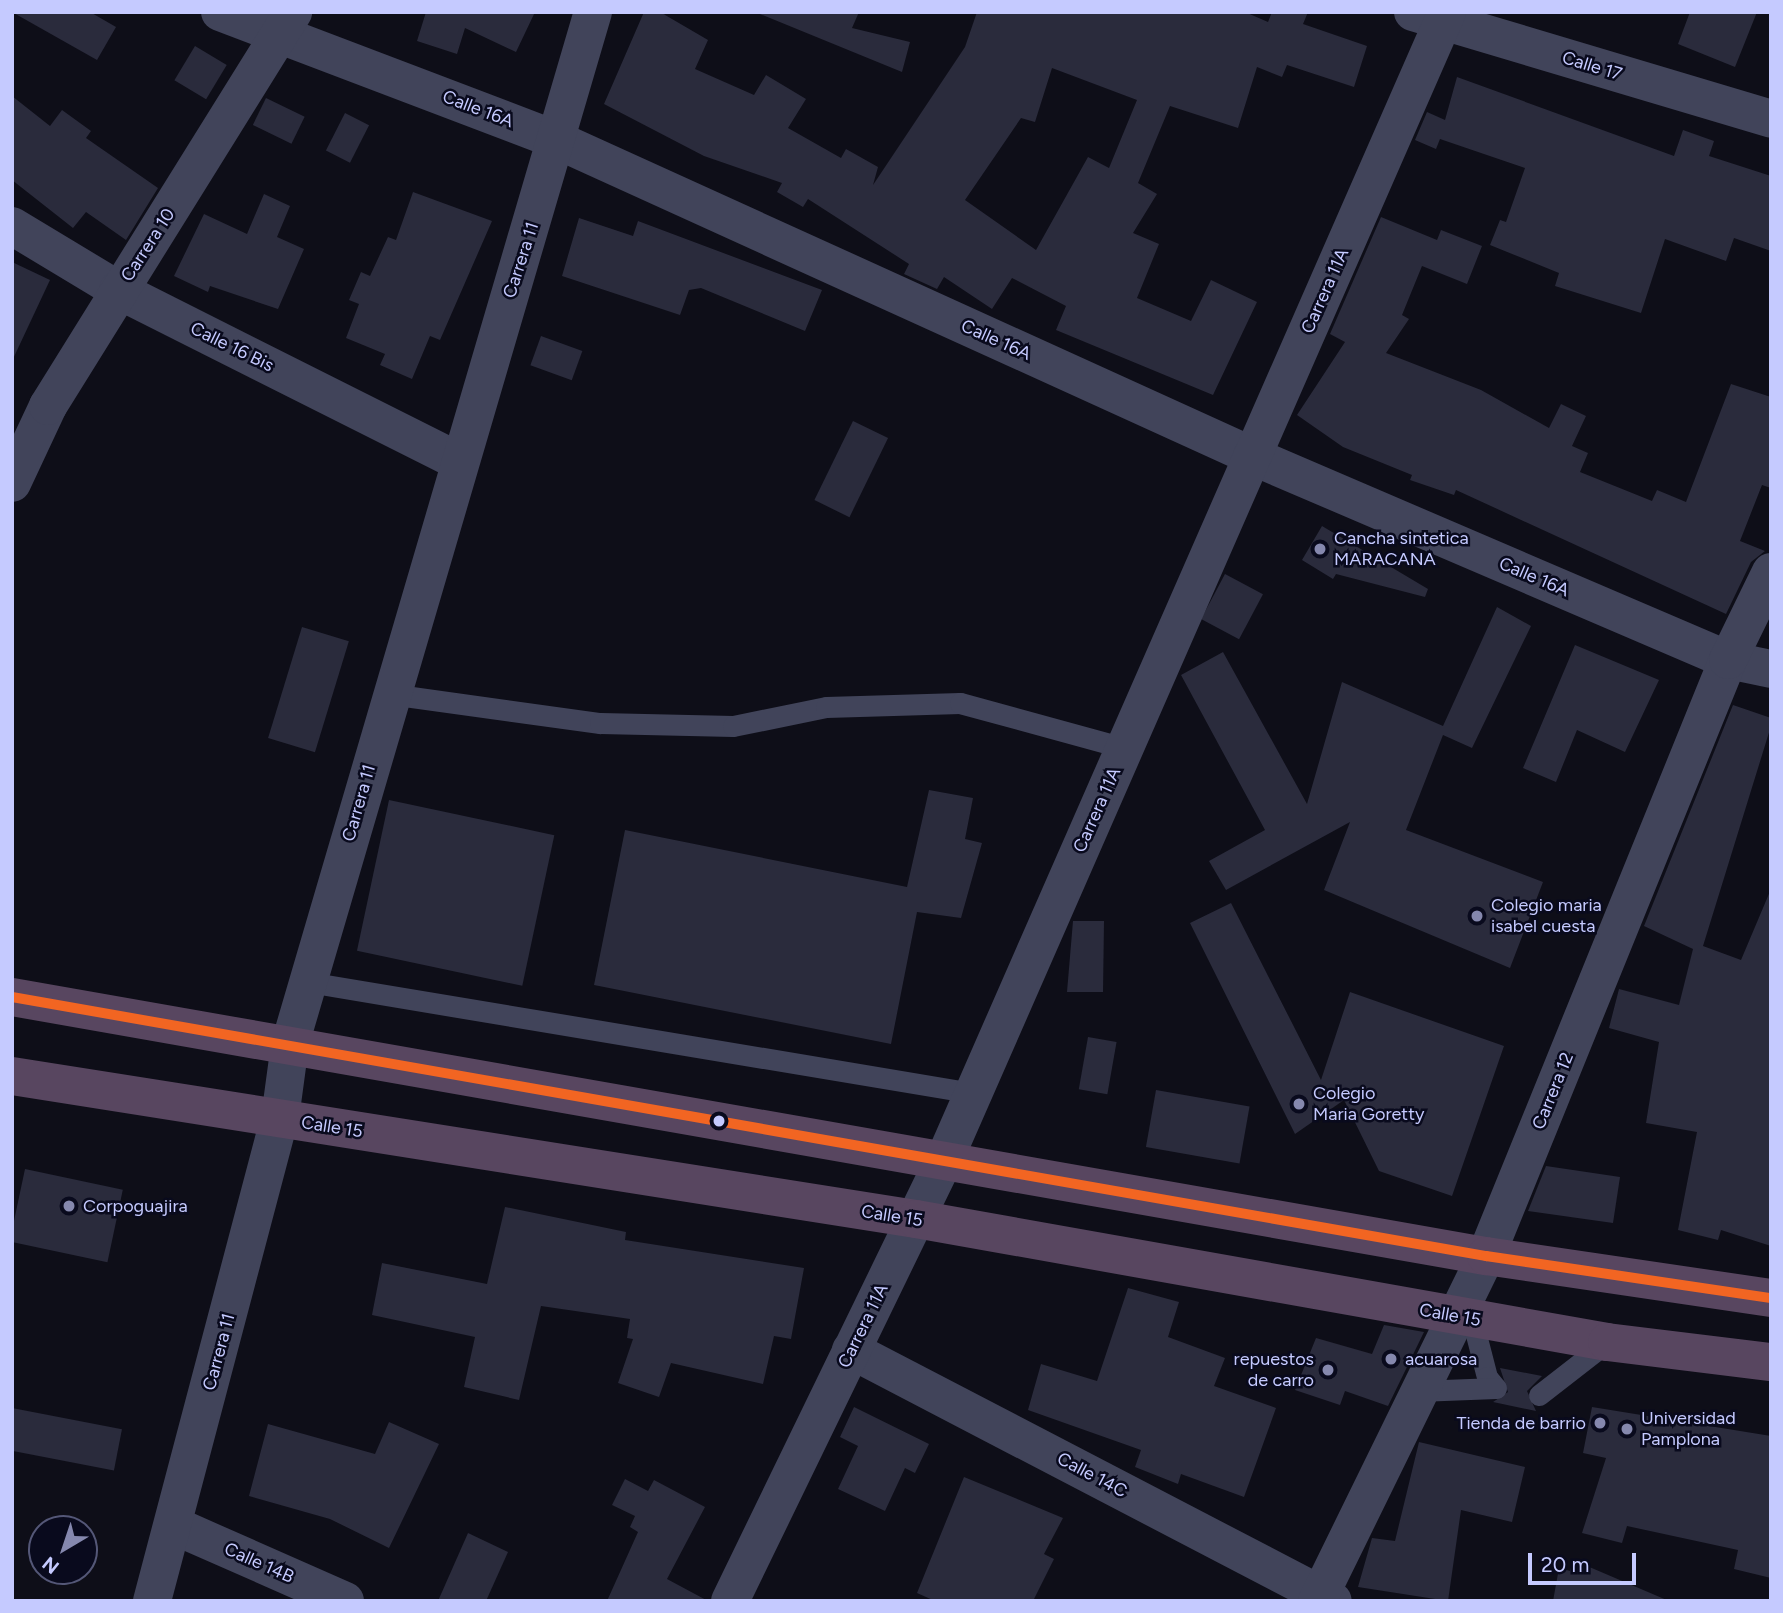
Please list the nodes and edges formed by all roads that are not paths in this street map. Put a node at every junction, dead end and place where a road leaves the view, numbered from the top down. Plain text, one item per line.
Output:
1 (220, 12) edge
2 (593, 12) edge
3 (1435, 15) edge
4 (288, 23) edge
5 (1771, 119) edge
6 (559, 141) junction
7 (12, 226) edge
8 (118, 290) junction
9 (1252, 456) junction
10 (457, 460) junction
11 (12, 483) edge
12 (1771, 572) edge
13 (1728, 660) junction
14 (1771, 670) edge
15 (390, 694) junction
16 (1124, 748) junction
17 (308, 982) junction
18 (12, 998) edge
19 (290, 1044) junction
20 (12, 1076) edge
21 (973, 1093) junction
22 (280, 1118) junction
23 (945, 1158) junction
24 (916, 1219) junction
25 (1486, 1256) junction
26 (1771, 1298) edge
27 (1463, 1318) junction
28 (1607, 1342) junction
29 (851, 1350) junction
30 (1771, 1362) edge
31 (1419, 1391) junction
32 (1539, 1395) dead end
33 (173, 1525) junction
34 (1323, 1599) edge
35 (152, 1601) edge
36 (345, 1601) edge
37 (730, 1601) edge

1 - 4 street, Calle 16A
2 - 6 street, Carrera 11
3 - 5 street, Calle 17
3 - 9 street, Carrera 11A
4 - 6 street, Calle 16A
4 - 8 street, Carrera 10
6 - 9 street, Calle 16A
6 - 10 street, Carrera 11
7 - 8 street, Calle 16 Bis
8 - 10 street, Calle 16 Bis
8 - 11 street, Carrera 10
9 - 13 street, Calle 16A
9 - 16 street, Carrera 11A
10 - 15 street, Carrera 11
12 - 13 street, Carrera 12
13 - 14 street, Calle 16A
13 - 25 street, Carrera 12
15 - 16 lane
15 - 17 street, Carrera 11
16 - 21 street, Carrera 11A
17 - 19 street, Carrera 11
17 - 21 lane
18 - 19 highway
19 - 22 street, Carrera 11
19 - 23 highway
20 - 22 highway, Calle 15
21 - 23 street, Carrera 11A
22 - 24 highway, Calle 15
22 - 33 street, Carrera 11
23 - 24 street, Carrera 11A
23 - 25 highway
24 - 27 highway, Calle 15
24 - 29 street, Carrera 11A
25 - 26 highway
25 - 27 street, Carrera 12
27 - 28 highway, Calle 15
27 - 31 street, Carrera 12
27 - 31 lane
28 - 30 highway, Calle 15
28 - 32 lane
29 - 34 street, Calle 14C
29 - 37 street, Carrera 11A
31 - 34 street, Carrera 12
33 - 35 street, Carrera 11
33 - 36 street, Calle 14B

